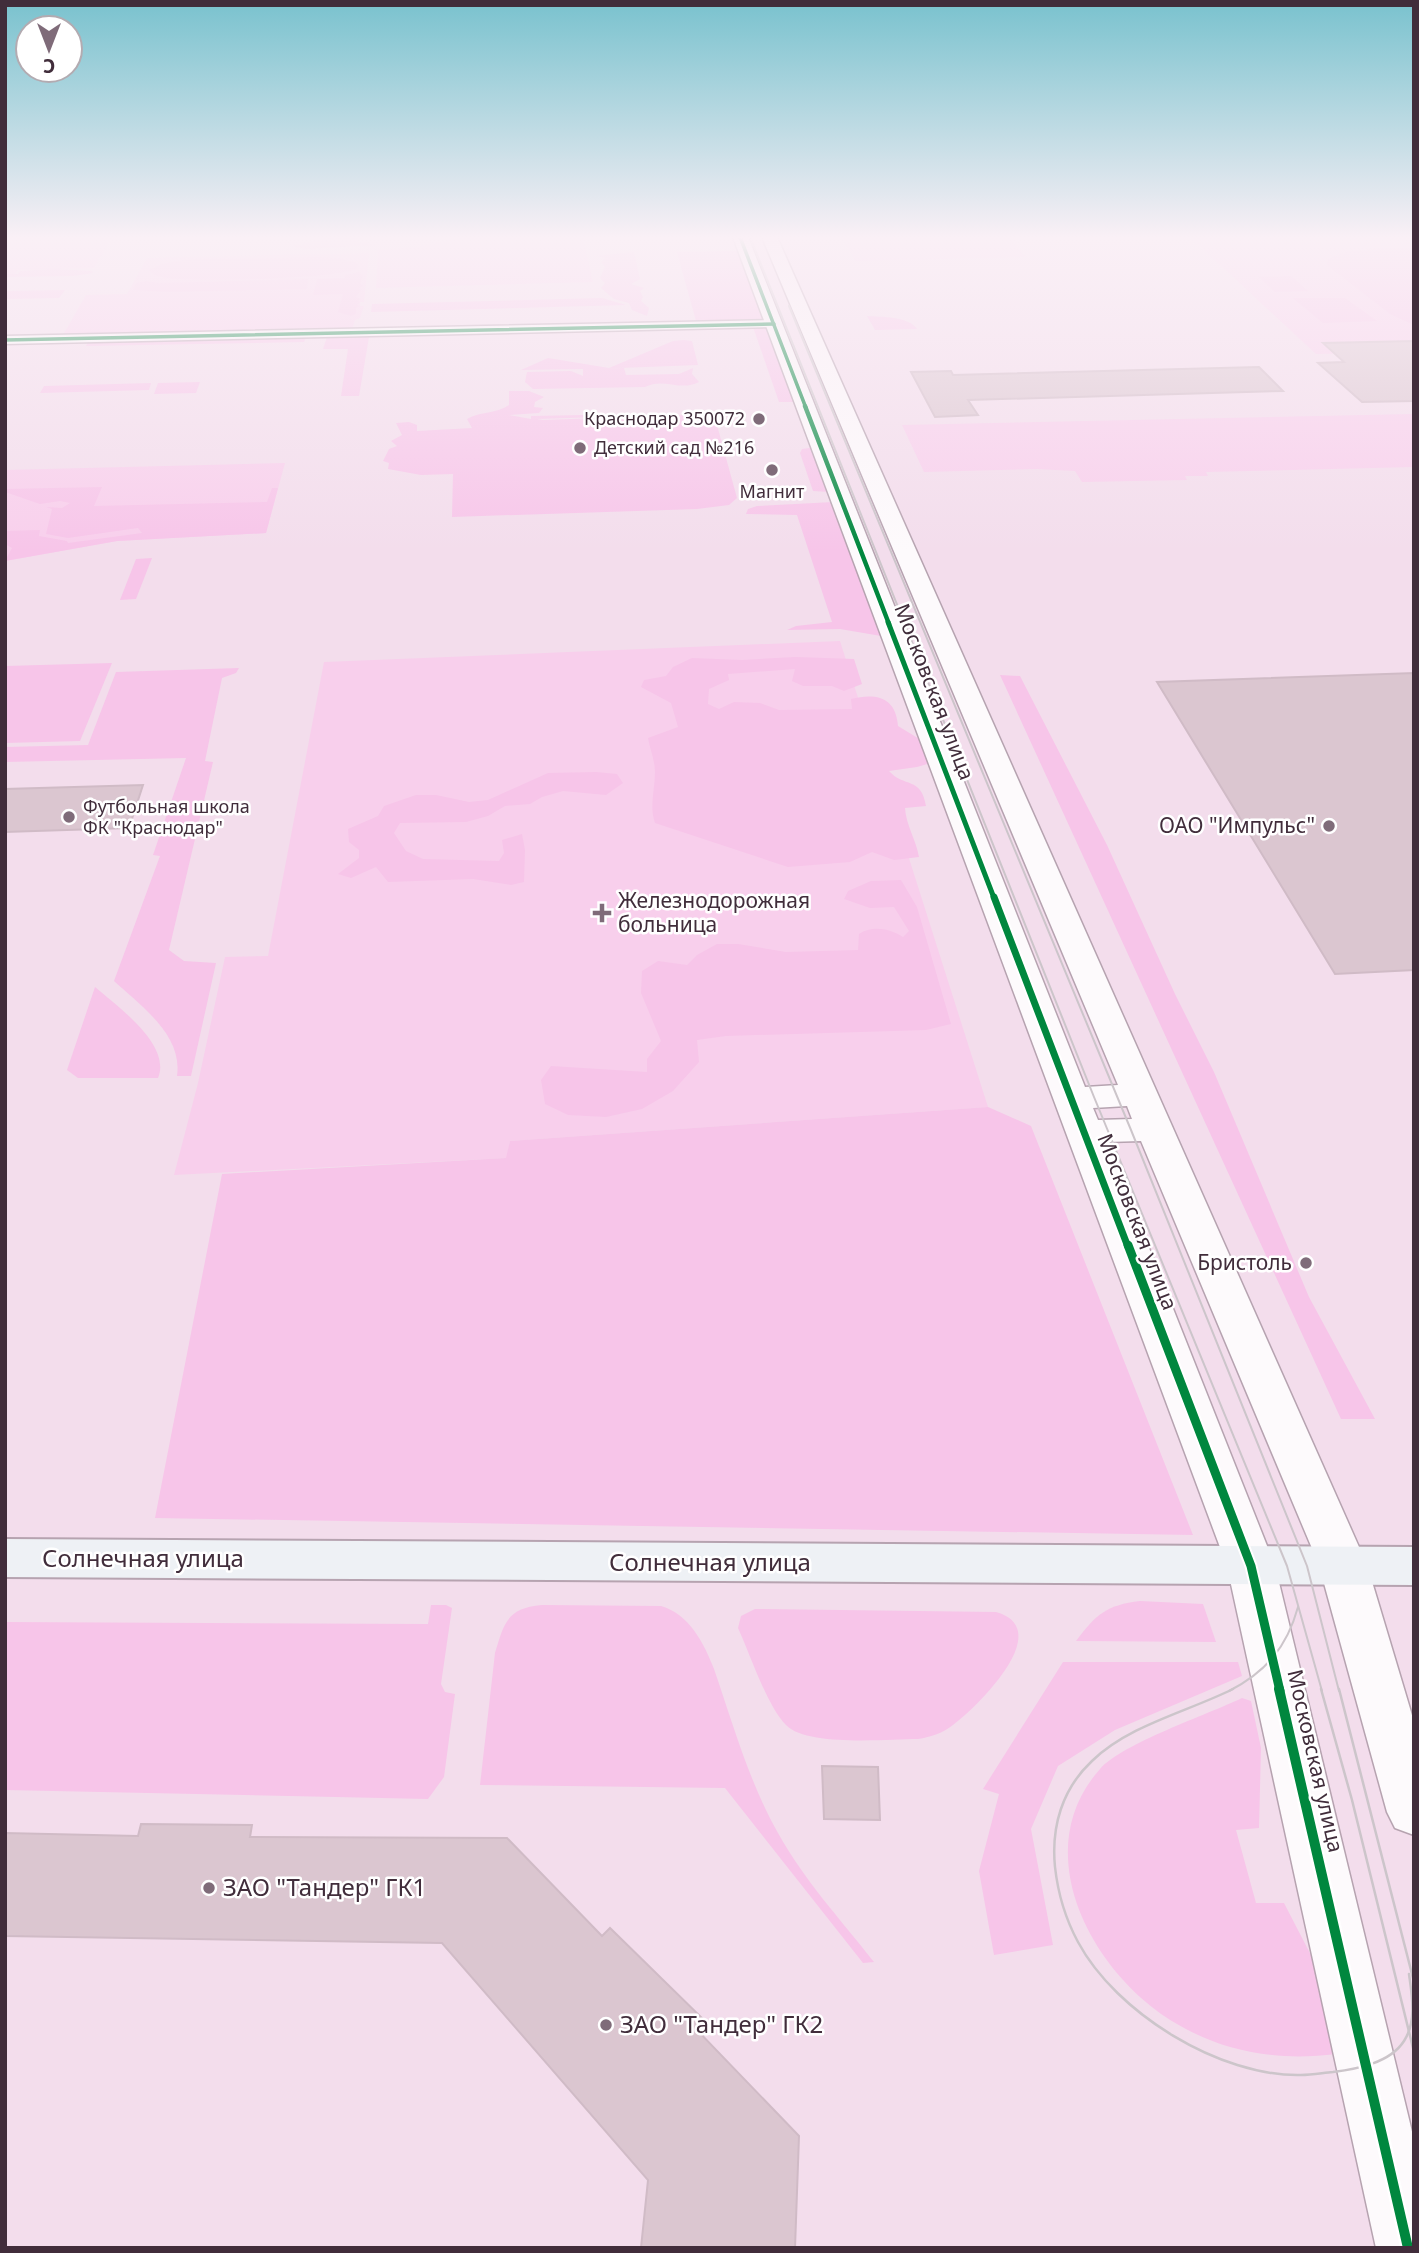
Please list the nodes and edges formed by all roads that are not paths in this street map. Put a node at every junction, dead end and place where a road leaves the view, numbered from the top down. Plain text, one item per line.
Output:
1 (781, 342) joint
2 (816, 342) edge
3 (820, 351) junction
4 (882, 495) junction
5 (840, 496) junction
6 (1148, 1112) junction
7 (1078, 1115) junction
8 (5, 1558) edge
9 (1343, 1565) junction
10 (1251, 1566) junction
11 (1414, 1566) edge
12 (1414, 1812) edge
13 (1408, 2248) edge

1 - 3 street
1 - 5 street, Московская улица
2 - 3 street, Московская улица
3 - 4 street, Московская улица
4 - 5 street
4 - 6 street, Московская улица
5 - 7 street, Московская улица
6 - 7 street
6 - 9 street, Московская улица
7 - 10 street, Московская улица
8 - 10 main road, Солнечная улица
9 - 10 main road, Солнечная улица
9 - 11 main road, Солнечная улица
9 - 12 street, Московская улица
10 - 13 street, Московская улица

